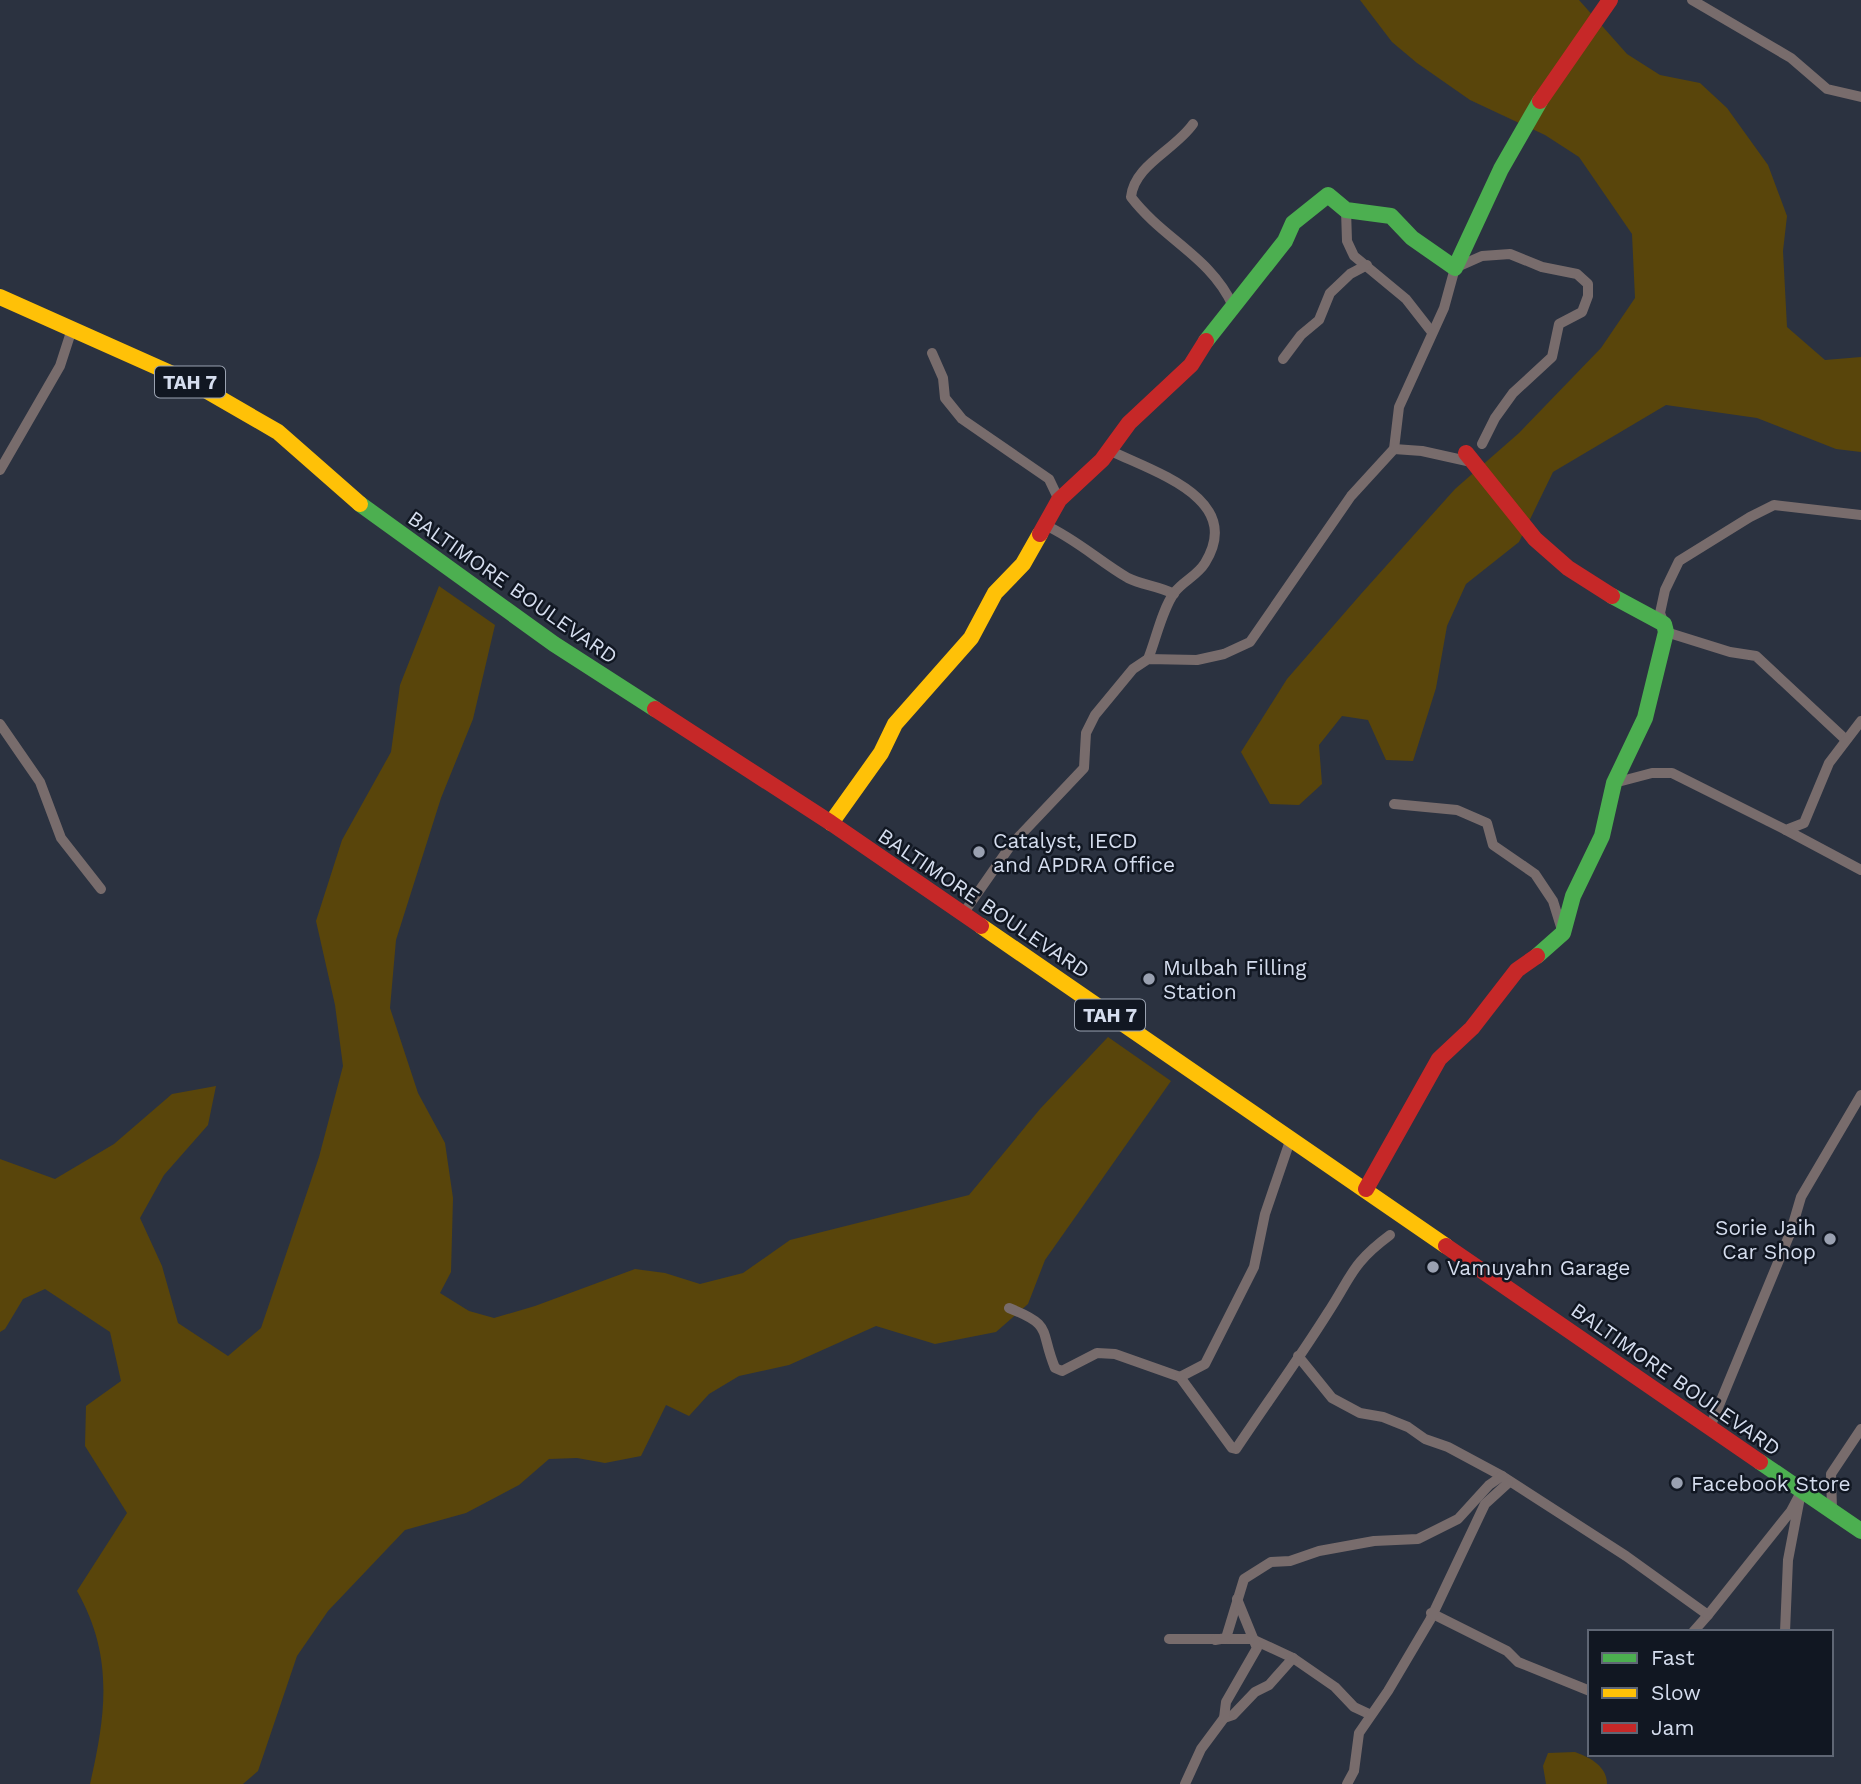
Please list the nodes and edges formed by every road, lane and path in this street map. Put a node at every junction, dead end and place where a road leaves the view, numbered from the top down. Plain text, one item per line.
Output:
1 (1692, 0) edge
2 (1608, 2) edge
3 (1861, 97) edge
4 (1193, 124) dead end
5 (1346, 210) junction
6 (1367, 265) junction
7 (1455, 268) junction
8 (0, 297) edge
9 (1233, 306) junction
10 (72, 329) junction
11 (1431, 331) junction
12 (932, 353) dead end
13 (1283, 359) dead end
14 (1482, 444) dead end
15 (1394, 449) junction
16 (1109, 450) junction
17 (1471, 458) joint
18 (0, 470) edge
19 (1059, 500) junction
20 (1861, 515) edge
21 (1045, 525) junction
22 (1174, 594) junction
23 (1665, 628) junction
24 (1148, 659) junction
25 (1861, 721) edge
26 (0, 724) edge
27 (1845, 739) junction
28 (1614, 783) junction
29 (1394, 804) dead end
30 (831, 824) junction
31 (1786, 830) junction
32 (1861, 870) edge
33 (102, 889) dead end
34 (963, 914) junction
35 (1563, 933) junction
36 (1861, 1095) edge
37 (1291, 1138) junction
38 (1366, 1189) junction
39 (1390, 1235) dead end
40 (1009, 1308) dead end
41 (1298, 1356) junction
42 (1180, 1377) junction
43 (1710, 1427) junction
44 (1861, 1429) edge
45 (1505, 1480) junction
46 (1801, 1492) junction
47 (1832, 1510) junction
48 (1861, 1531) edge
49 (1237, 1598) junction
50 (1431, 1614) junction
51 (1708, 1615) junction
52 (1695, 1630) edge
53 (1785, 1630) edge
54 (1169, 1639) dead end
55 (1215, 1640) junction
56 (1252, 1640) junction
57 (1293, 1658) junction
58 (1588, 1690) edge
59 (1369, 1714) junction
60 (1224, 1718) junction
61 (1185, 1784) edge
62 (1348, 1784) edge

1 - 3 street
2 - 7 main road
4 - 9 street
5 - 6 street
5 - 7 main road
5 - 9 main road
6 - 11 street
6 - 13 street
7 - 11 street
7 - 14 street
8 - 10 main road, TAH 7
9 - 16 main road
10 - 18 street
10 - 30 main road, BALTIMORE BOULEVARD / TAH 7
11 - 15 street
12 - 19 street
15 - 17 street
15 - 24 street
16 - 19 main road
16 - 22 street
17 - 23 main road
19 - 21 main road
20 - 23 street
21 - 22 street
21 - 30 main road
22 - 24 street
23 - 27 street
23 - 28 main road
24 - 34 street
25 - 27 street
26 - 33 street
27 - 31 street
28 - 31 street
28 - 35 main road
29 - 35 street
30 - 34 main road, BALTIMORE BOULEVARD / TAH 7
31 - 32 street
34 - 37 main road, BALTIMORE BOULEVARD / TAH 7
35 - 38 main road
36 - 43 street
37 - 38 main road, BALTIMORE BOULEVARD / TAH 7
37 - 42 street
38 - 43 main road, BALTIMORE BOULEVARD / TAH 7
39 - 41 street
40 - 42 street
41 - 42 street
41 - 45 street
43 - 46 main road, BALTIMORE BOULEVARD / TAH 7
44 - 47 street
45 - 49 street
45 - 50 street
45 - 51 street
46 - 47 main road, BALTIMORE BOULEVARD / TAH 7
46 - 51 street
46 - 53 street
47 - 48 main road, BALTIMORE BOULEVARD / TAH 7
49 - 55 street
49 - 56 street
50 - 58 street
50 - 59 street
51 - 52 street
54 - 55 street
55 - 56 street
56 - 57 street
56 - 60 street
57 - 59 street
57 - 60 street
59 - 62 street
60 - 61 street

